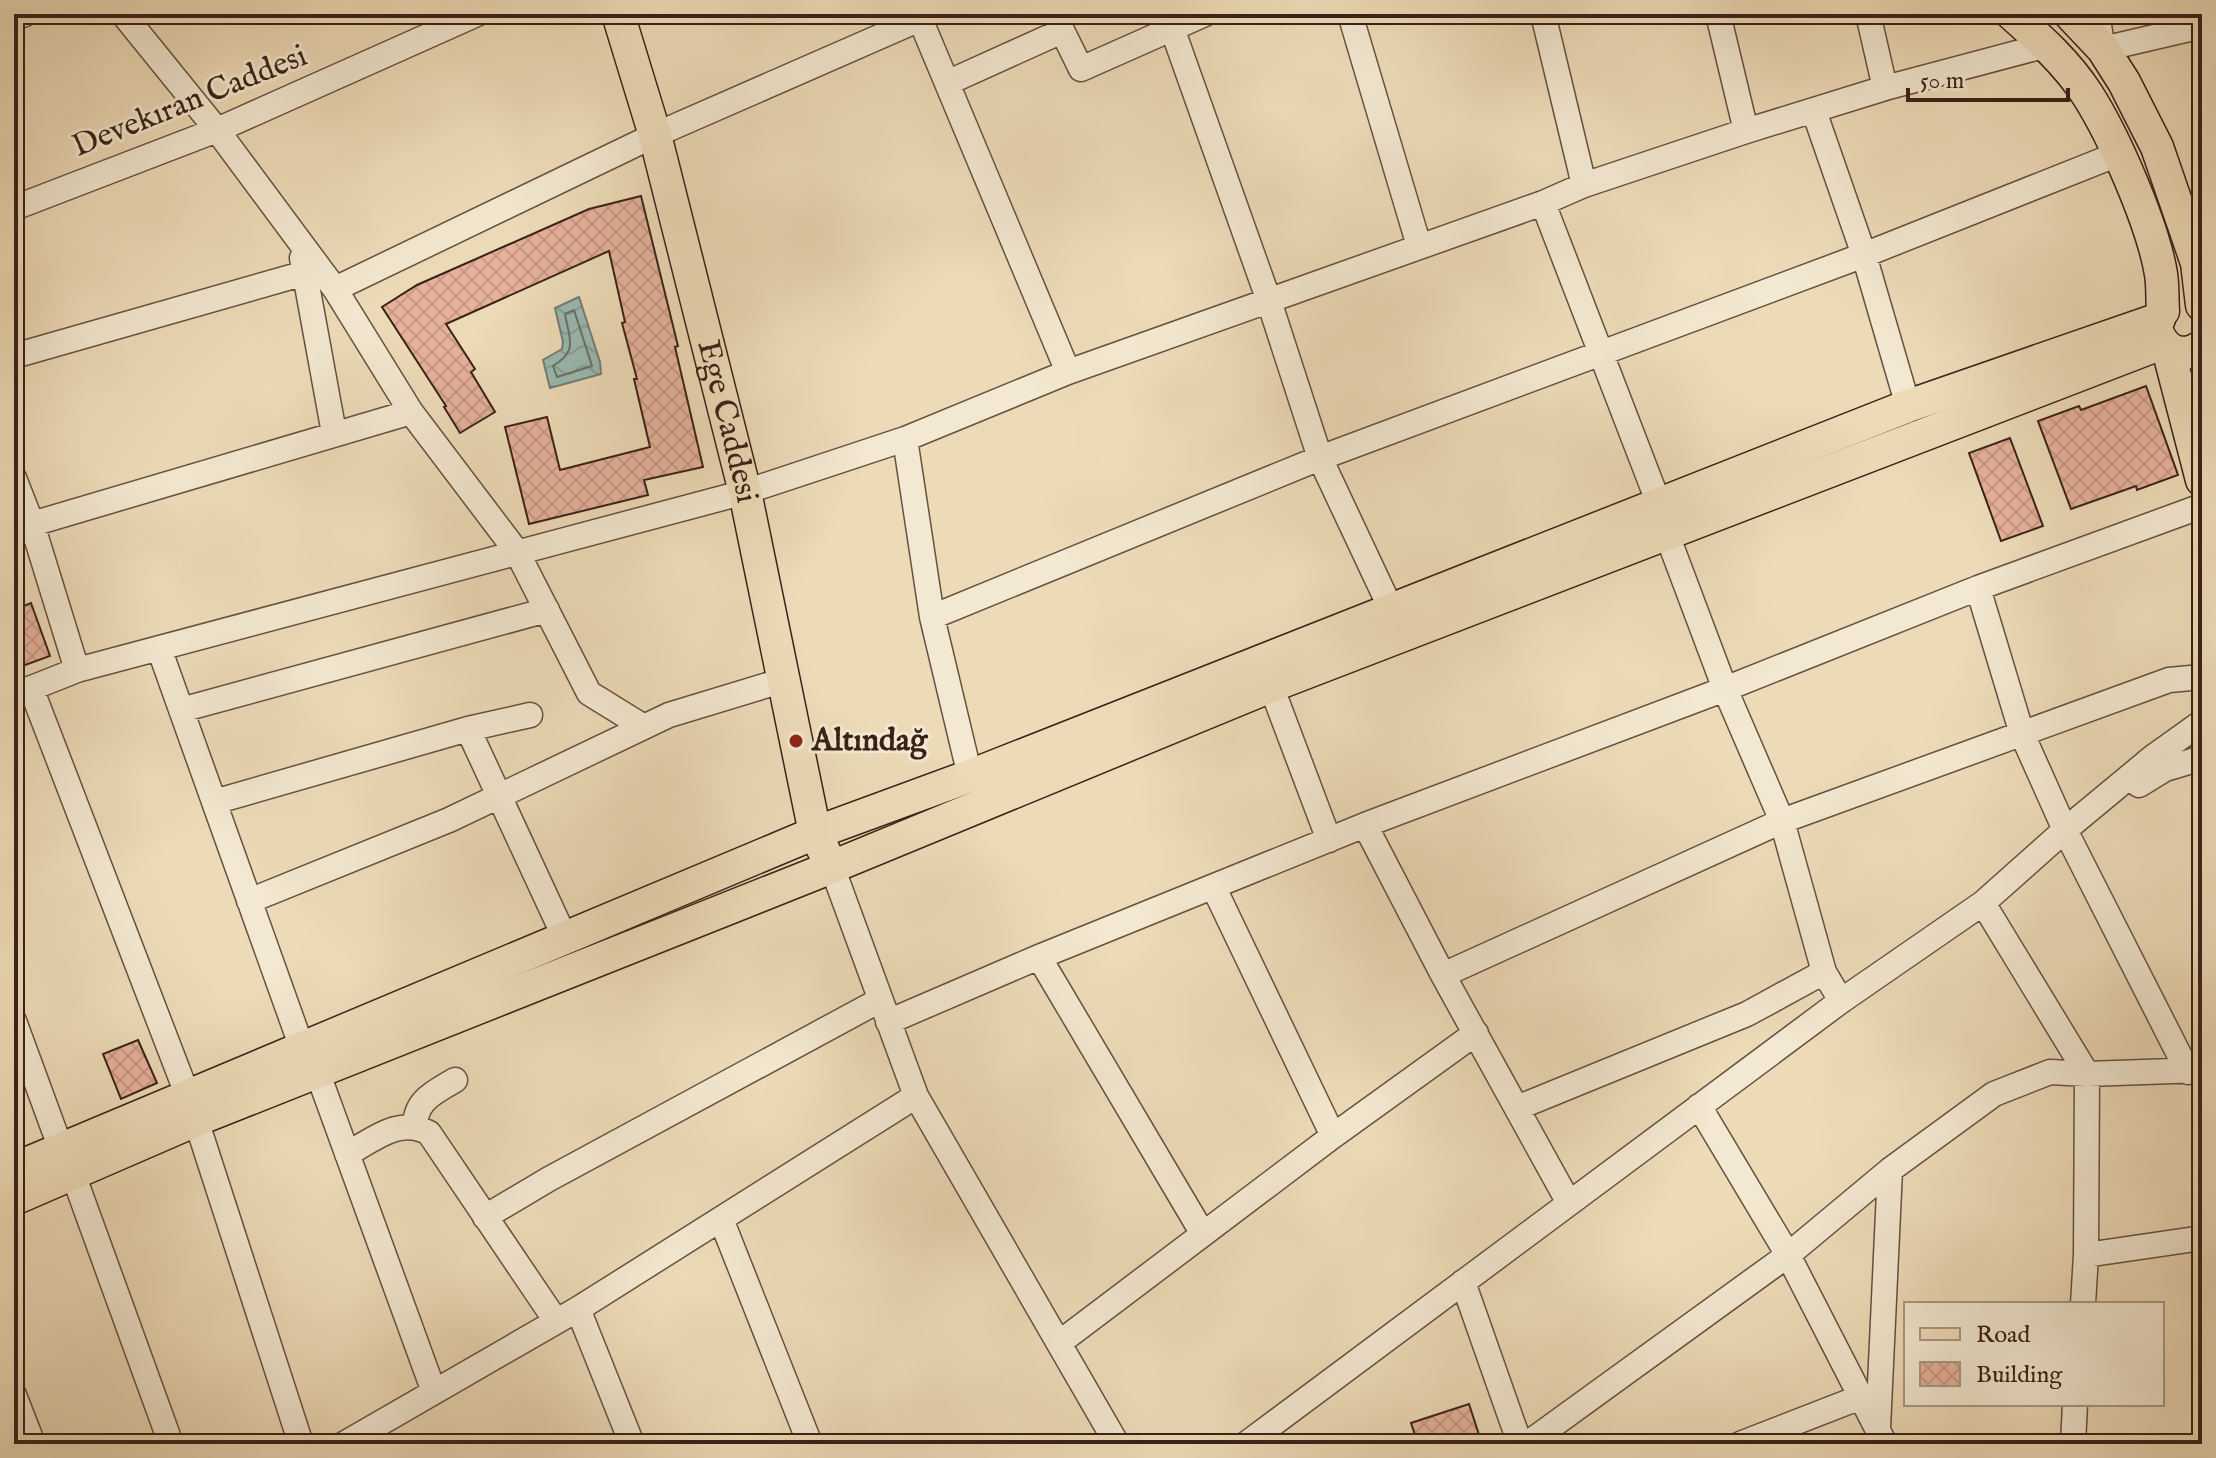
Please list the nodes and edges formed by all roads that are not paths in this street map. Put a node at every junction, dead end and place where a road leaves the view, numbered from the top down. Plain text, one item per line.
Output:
1 (25, 14) edge
2 (123, 14) edge
3 (477, 14) edge
4 (618, 14) edge
5 (1205, 14) edge
6 (1350, 14) edge
7 (1543, 14) edge
8 (1718, 14) edge
9 (1868, 14) edge
10 (2012, 14) edge
11 (2070, 14) edge
12 (2097, 14) edge
13 (919, 16) edge
14 (14, 18) edge
15 (1170, 20) edge
16 (1058, 23) edge
17 (2202, 26) edge
18 (2047, 45) junction
19 (2103, 49) junction
20 (947, 83) junction
21 (1885, 88) junction
22 (1814, 111) junction
23 (217, 130) junction
24 (1746, 131) junction
25 (655, 135) junction
26 (2118, 154) junction
27 (1584, 185) junction
28 (1543, 203) junction
29 (14, 208) edge
30 (300, 245) junction
31 (1419, 246) junction
32 (1864, 255) junction
33 (305, 273) junction
34 (335, 289) junction
35 (1269, 301) junction
36 (2202, 307) edge
37 (2163, 330) junction
38 (2202, 346) edge
39 (1599, 353) junction
40 (14, 356) edge
41 (1068, 372) junction
42 (1908, 406) junction
43 (411, 412) junction
44 (334, 433) junction
45 (905, 439) junction
46 (1320, 458) junction
47 (14, 478) edge
48 (2202, 480) edge
49 (745, 492) junction
50 (2202, 506) edge
51 (1662, 518) junction
52 (23, 530) edge
53 (517, 552) junction
54 (1978, 588) junction
55 (1391, 609) junction
56 (547, 610) junction
57 (932, 617) junction
58 (159, 648) junction
59 (77, 670) junction
60 (2202, 677) edge
61 (784, 680) junction
62 (1271, 686) junction
63 (1725, 689) junction
64 (23, 692) edge
65 (181, 710) junction
66 (530, 715) dead end
67 (2202, 722) edge
68 (644, 727) junction
69 (468, 729) junction
70 (2022, 734) junction
71 (2202, 758) edge
72 (970, 776) junction
73 (499, 796) junction
74 (214, 802) junction
75 (1782, 821) junction
76 (1365, 825) junction
77 (2065, 830) junction
78 (815, 833) junction
79 (1329, 840) junction
80 (832, 867) junction
81 (1214, 888) junction
82 (249, 901) junction
83 (1983, 903) junction
84 (565, 938) junction
85 (1039, 957) junction
86 (1824, 972) junction
87 (1443, 975) junction
88 (1841, 1001) junction
89 (884, 1011) junction
90 (14, 1021) edge
91 (1476, 1033) junction
92 (310, 1060) junction
93 (2195, 1071) edge
94 (2087, 1074) junction
95 (455, 1080) dead end
96 (916, 1096) junction
97 (1699, 1106) junction
98 (192, 1107) junction
99 (1517, 1108) junction
100 (415, 1127) junction
101 (1333, 1136) junction
102 (347, 1154) junction
103 (67, 1162) junction
104 (14, 1169) edge
105 (1890, 1170) junction
106 (14, 1199) edge
107 (1569, 1203) junction
108 (485, 1217) junction
109 (721, 1219) junction
110 (1203, 1234) junction
111 (2202, 1238) edge
112 (1788, 1255) junction
113 (2086, 1255) junction
114 (1463, 1282) junction
115 (2083, 1302) edge
116 (578, 1309) junction
117 (556, 1321) junction
118 (1059, 1343) junction
119 (434, 1392) junction
120 (14, 1395) edge
121 (1861, 1397) junction
122 (2075, 1406) edge
123 (1882, 1437) edge
124 (33, 1444) edge
125 (171, 1444) edge
126 (301, 1444) edge
127 (344, 1444) edge
128 (632, 1444) edge
129 (810, 1444) edge
130 (1117, 1444) edge
131 (1246, 1444) edge
132 (1520, 1444) edge
133 (1527, 1444) edge
134 (1740, 1444) edge
135 (2073, 1444) edge

1 - 14 street
2 - 23 street
3 - 23 street, Devekıran Caddesi
4 - 25 main road, Ege Caddesi
5 - 15 street
6 - 31 street
7 - 27 street
8 - 24 street
9 - 21 street
10 - 18 main road
11 - 19 main road
12 - 19 street
13 - 20 street
13 - 25 street
15 - 16 street
15 - 35 street
16 - 20 street
17 - 19 street
18 - 21 street
18 - 26 main road
19 - 36 main road
20 - 41 street
21 - 22 street
22 - 24 street
22 - 32 street
23 - 29 street, Devekıran Caddesi
23 - 30 street
24 - 27 street
25 - 34 street
25 - 49 main road, Ege Caddesi
26 - 32 street
26 - 37 main road
27 - 28 street
28 - 31 street
28 - 39 street
30 - 33 street
30 - 34 street
31 - 35 street
32 - 39 street
32 - 42 street
33 - 40 street
33 - 44 street
34 - 43 street
35 - 41 street
35 - 46 street
36 - 37 main road
37 - 38 main road
37 - 42 main road
37 - 48 main road
37 - 51 main road
39 - 46 street
39 - 51 street
41 - 45 street
42 - 51 main road
43 - 44 street
43 - 53 street
44 - 52 street
45 - 49 street
45 - 57 street
46 - 55 street
46 - 57 street
47 - 52 street
49 - 53 street
49 - 61 main road, Ege Caddesi
50 - 54 street
51 - 55 main road
51 - 62 main road
51 - 63 street
52 - 59 street
53 - 56 street
53 - 58 street
54 - 63 street
54 - 70 street
55 - 72 main road
56 - 65 street
56 - 68 street
57 - 72 street
58 - 59 street
58 - 65 street
59 - 64 street
60 - 70 street
61 - 68 street
61 - 78 main road, Ege Caddesi
62 - 79 street
62 - 80 main road
63 - 75 street
63 - 76 street
64 - 98 street
65 - 74 street
66 - 69 street
67 - 77 street
68 - 73 street
69 - 73 street
69 - 74 street
70 - 75 street
70 - 77 street
71 - 77 street
72 - 78 main road
73 - 82 street
73 - 84 street
74 - 82 street
75 - 86 street
75 - 87 street
76 - 79 street
76 - 87 street
77 - 83 street
77 - 93 street
78 - 80 main road, Ege Caddesi
78 - 84 main road
79 - 81 street
80 - 89 street
80 - 92 main road
81 - 85 street
81 - 101 street
82 - 92 street
83 - 88 street
83 - 94 street
84 - 92 main road
85 - 89 street
85 - 110 street
86 - 88 street
86 - 99 street
87 - 91 street
88 - 97 street
89 - 96 street
89 - 108 street
90 - 103 street
91 - 99 street
91 - 101 street
92 - 98 main road
92 - 102 street
93 - 94 street
94 - 105 street
94 - 113 street
95 - 100 street
96 - 109 street
96 - 118 street
97 - 107 street
97 - 112 street
98 - 103 main road
98 - 126 street
99 - 107 street
100 - 102 street
100 - 108 street
101 - 110 street
102 - 119 street
103 - 104 main road
103 - 106 main road
103 - 125 street
105 - 112 street
105 - 123 street
107 - 114 street
108 - 117 street
109 - 116 street
109 - 129 street
110 - 118 street
111 - 113 street
112 - 121 street
112 - 133 street
113 - 115 street
114 - 131 street
114 - 132 street
116 - 117 street
116 - 128 street
117 - 119 street
118 - 130 street
119 - 127 street
120 - 124 street
121 - 123 street
121 - 134 street
122 - 135 street

